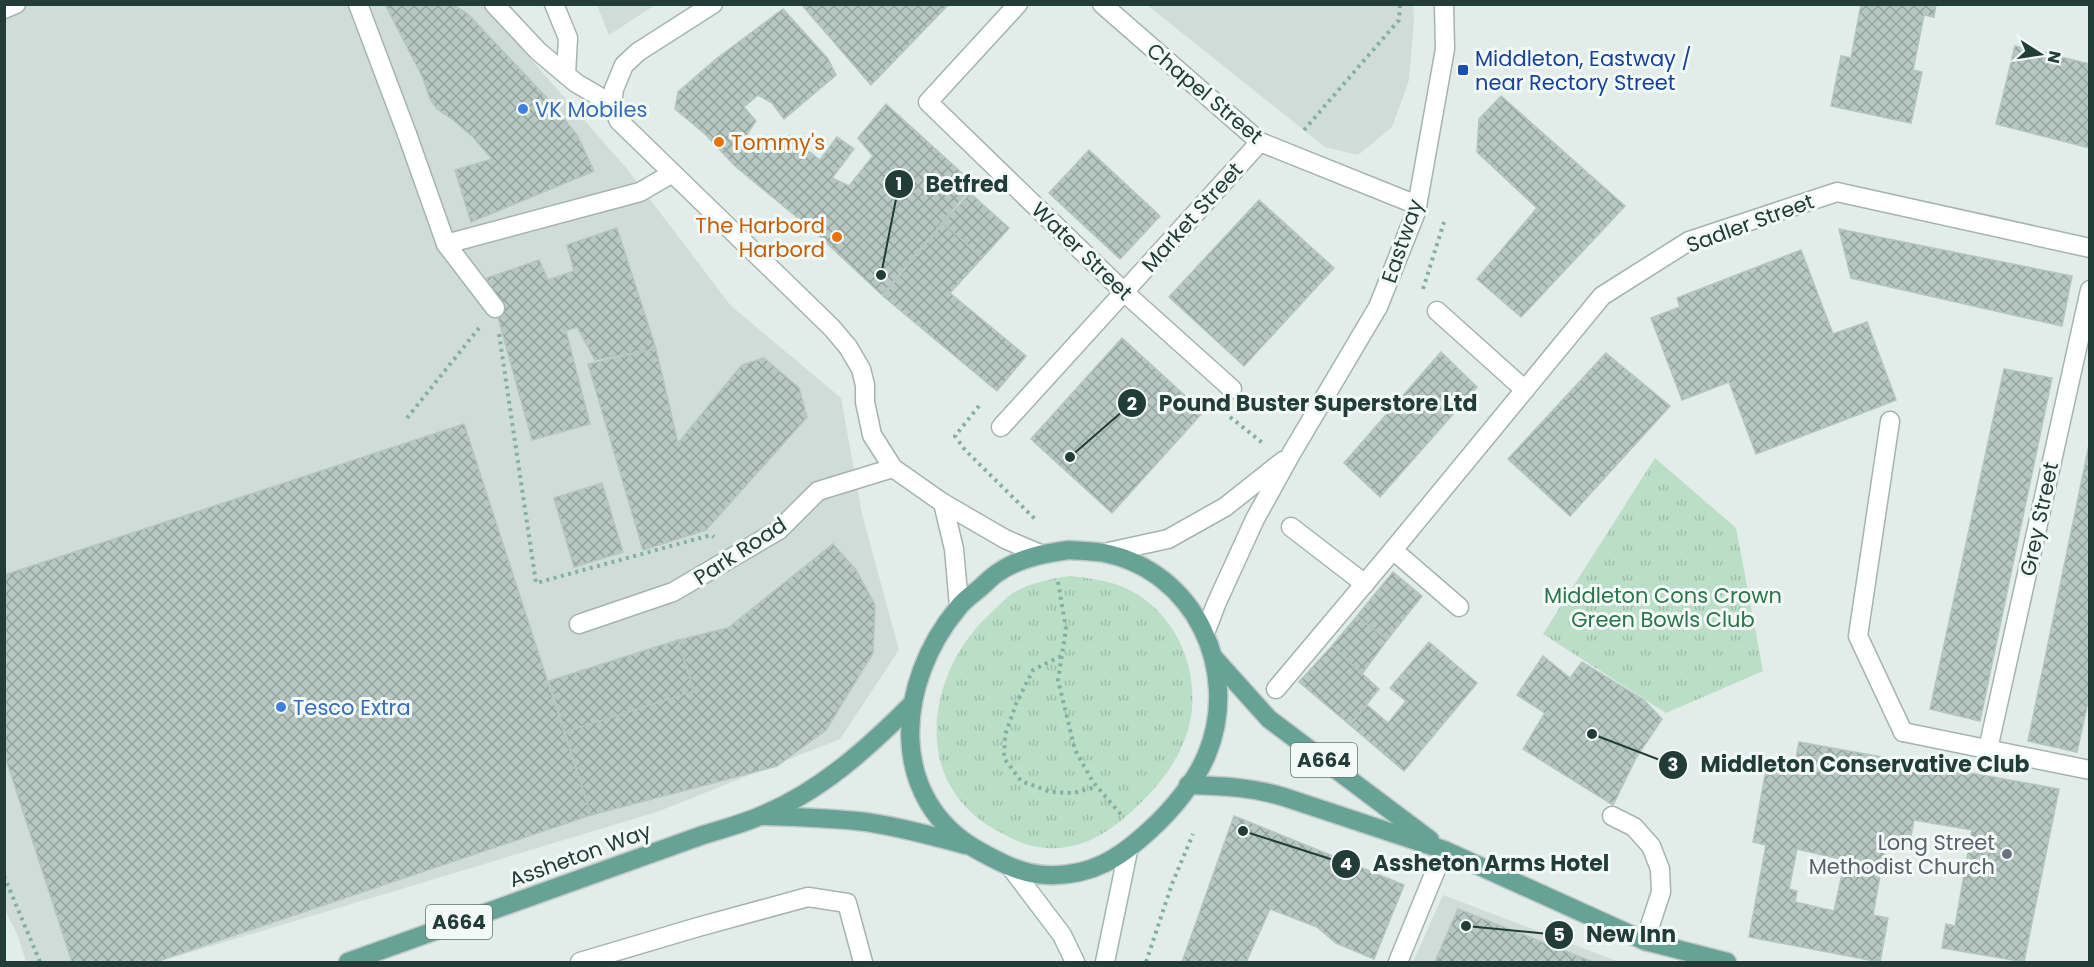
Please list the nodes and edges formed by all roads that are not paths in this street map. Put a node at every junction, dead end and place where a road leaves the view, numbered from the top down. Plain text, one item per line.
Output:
1 (16, 4) edge
2 (358, 4) edge
3 (494, 4) edge
4 (554, 4) edge
5 (713, 4) edge
6 (1018, 4) edge
7 (1102, 4) edge
8 (1444, 4) edge
9 (4, 9) edge
10 (566, 74) junction
11 (612, 104) junction
12 (1260, 142) junction
13 (672, 174) junction
14 (1417, 208) junction
15 (446, 244) junction
16 (2090, 248) edge
17 (2090, 290) edge
18 (1124, 292) junction
19 (495, 308) road end
20 (1437, 311) road end
21 (1232, 389) road end
22 (1525, 390) junction
23 (1890, 421) dead end
24 (1001, 427) dead end
25 (1291, 454) junction
26 (894, 468) junction
27 (943, 503) junction
28 (1291, 527) dead end
29 (1393, 550) junction
30 (1104, 553) junction
31 (1040, 554) junction
32 (1365, 584) junction
33 (959, 606) junction
34 (1459, 607) dead end
35 (579, 624) dead end
36 (1205, 633) junction
37 (1215, 659) junction
38 (1276, 689) dead end
39 (913, 703) junction
40 (1988, 749) junction
41 (2090, 770) edge
42 (1188, 785) junction
43 (761, 816) junction
44 (1612, 816) dead end
45 (970, 846) junction
46 (1444, 850) junction
47 (1128, 851) junction
48 (1012, 868) junction
49 (1645, 941) junction
50 (348, 963) edge
51 (580, 963) edge
52 (863, 963) edge
53 (1075, 963) edge
54 (1105, 963) edge
55 (1398, 963) edge
56 (1727, 963) edge

1 - 9 street
2 - 15 street
3 - 10 street
4 - 10 street
5 - 11 street
6 - 18 street, Water Street
7 - 12 street, Chapel Street
8 - 14 street, Eastway
10 - 11 street
11 - 13 street
12 - 14 street, Chapel Street
12 - 18 street, Market Street
13 - 15 street
13 - 26 street
14 - 25 street, Eastway
15 - 19 street
16 - 22 street, Sadler Street
17 - 40 street, Grey Street
18 - 21 street, Water Street
18 - 24 street, Market Street
20 - 22 street
22 - 29 street, Sadler Street
23 - 40 street
25 - 30 street, Eastway
25 - 36 street, Eastway
26 - 27 street
26 - 35 street, Park Road
27 - 31 street
27 - 33 street
28 - 32 street
29 - 32 street, Sadler Street
29 - 34 street
30 - 31 main road, A664
30 - 36 main road, A664
31 - 33 main road, A664
32 - 38 street, Sadler Street
33 - 39 main road, A664
36 - 37 main road, A664
37 - 42 main road, A664
37 - 46 main road, A664
39 - 43 main road, Assheton Way / A664
39 - 45 main road, A664
40 - 41 street
42 - 46 main road, A664
42 - 47 main road, A664
43 - 45 main road, Assheton Way / A664
43 - 50 main road, Assheton Way / A664
44 - 49 street
45 - 48 main road, A664
46 - 49 main road, A664
46 - 55 street
47 - 48 main road, A664
47 - 54 street
48 - 53 street
49 - 56 main road, A664
51 - 52 street

